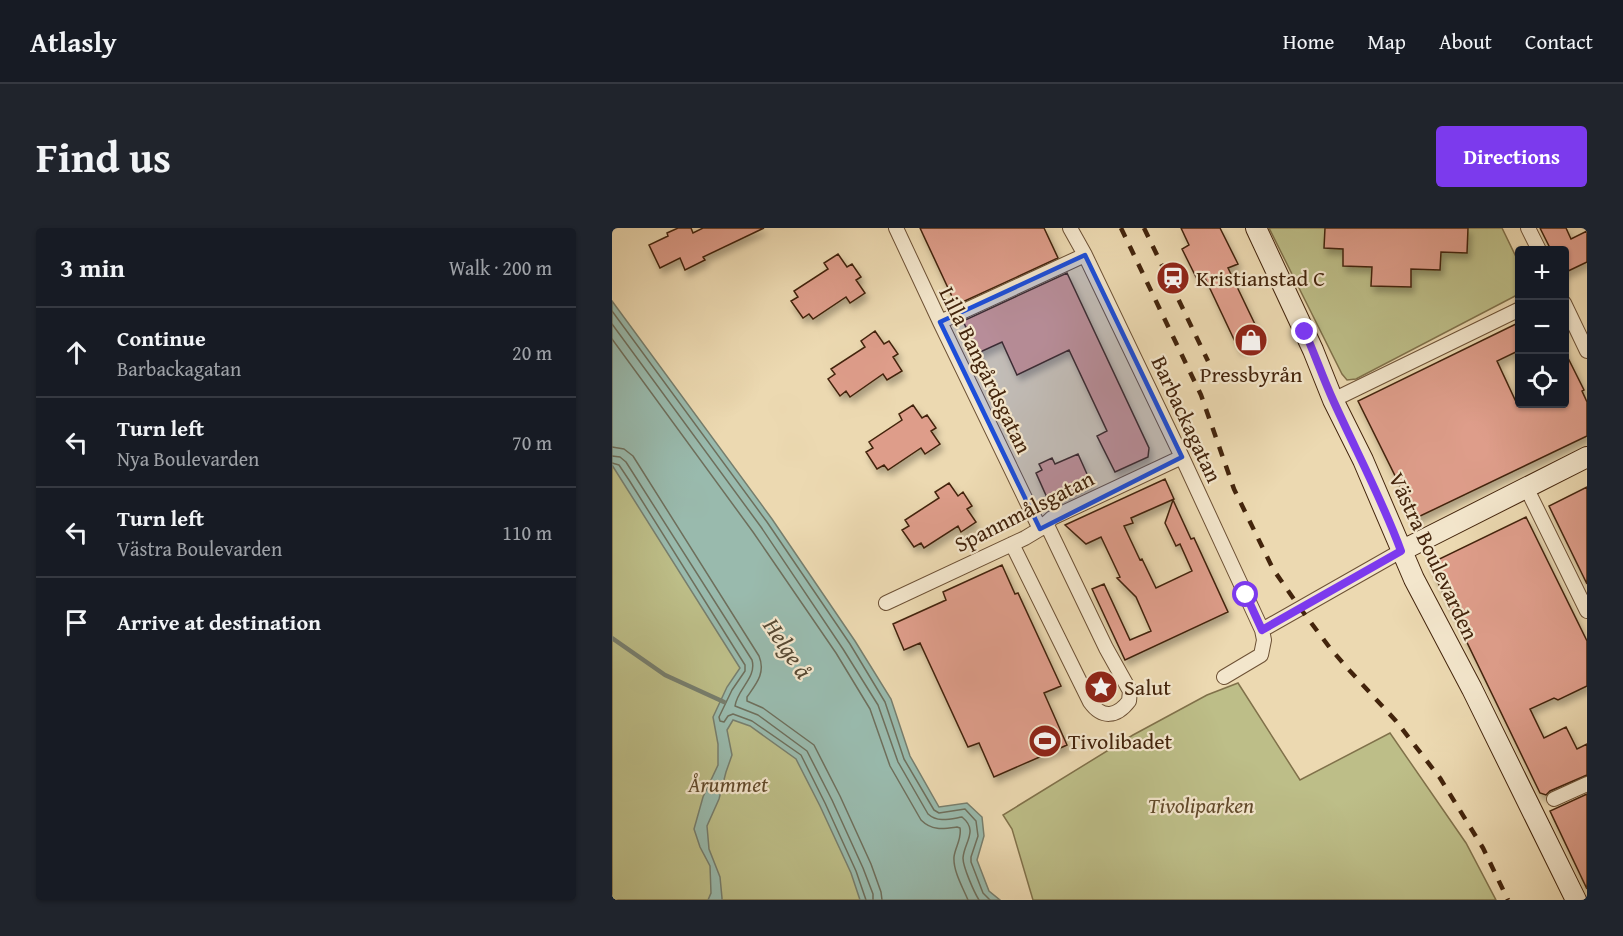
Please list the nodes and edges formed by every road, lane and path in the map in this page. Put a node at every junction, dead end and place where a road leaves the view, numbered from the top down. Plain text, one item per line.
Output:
1 (896, 228) edge
2 (1070, 228) edge
3 (1256, 228) edge
4 (1528, 228) edge
5 (1537, 246) edge
6 (1085, 255) junction
7 (1515, 311) edge
8 (1569, 313) edge
9 (940, 322) junction
10 (1587, 351) edge
11 (1333, 400) junction
12 (1182, 457) junction
13 (1587, 457) edge
14 (1526, 487) junction
15 (1043, 526) junction
16 (1012, 544) junction
17 (1401, 551) junction
18 (886, 603) dead end
19 (1587, 611) edge
20 (1262, 630) junction
21 (1224, 677) dead end
22 (1587, 784) edge
23 (1554, 800) dead end
24 (1576, 900) edge

1 - 9 street, Lilla Bangårdsgatan
2 - 6 street, Barbackagatan
3 - 11 street, Västra Boulevarden
4 - 5 street
6 - 9 street
6 - 12 street, Barbackagatan
7 - 11 street
8 - 10 street
9 - 15 street, Lilla Bangårdsgatan
11 - 17 street, Västra Boulevarden
12 - 15 street, Spannmålsgatan
12 - 20 street, Barbackagatan
13 - 14 street
14 - 17 street
14 - 19 street
15 - 16 street, Spannmålsgatan
15 - 16 street, Lilla Bangårdsgatan
16 - 18 street, Spannmålsgatan
17 - 20 street
17 - 24 street, Västra Boulevarden
20 - 21 street
22 - 23 street

